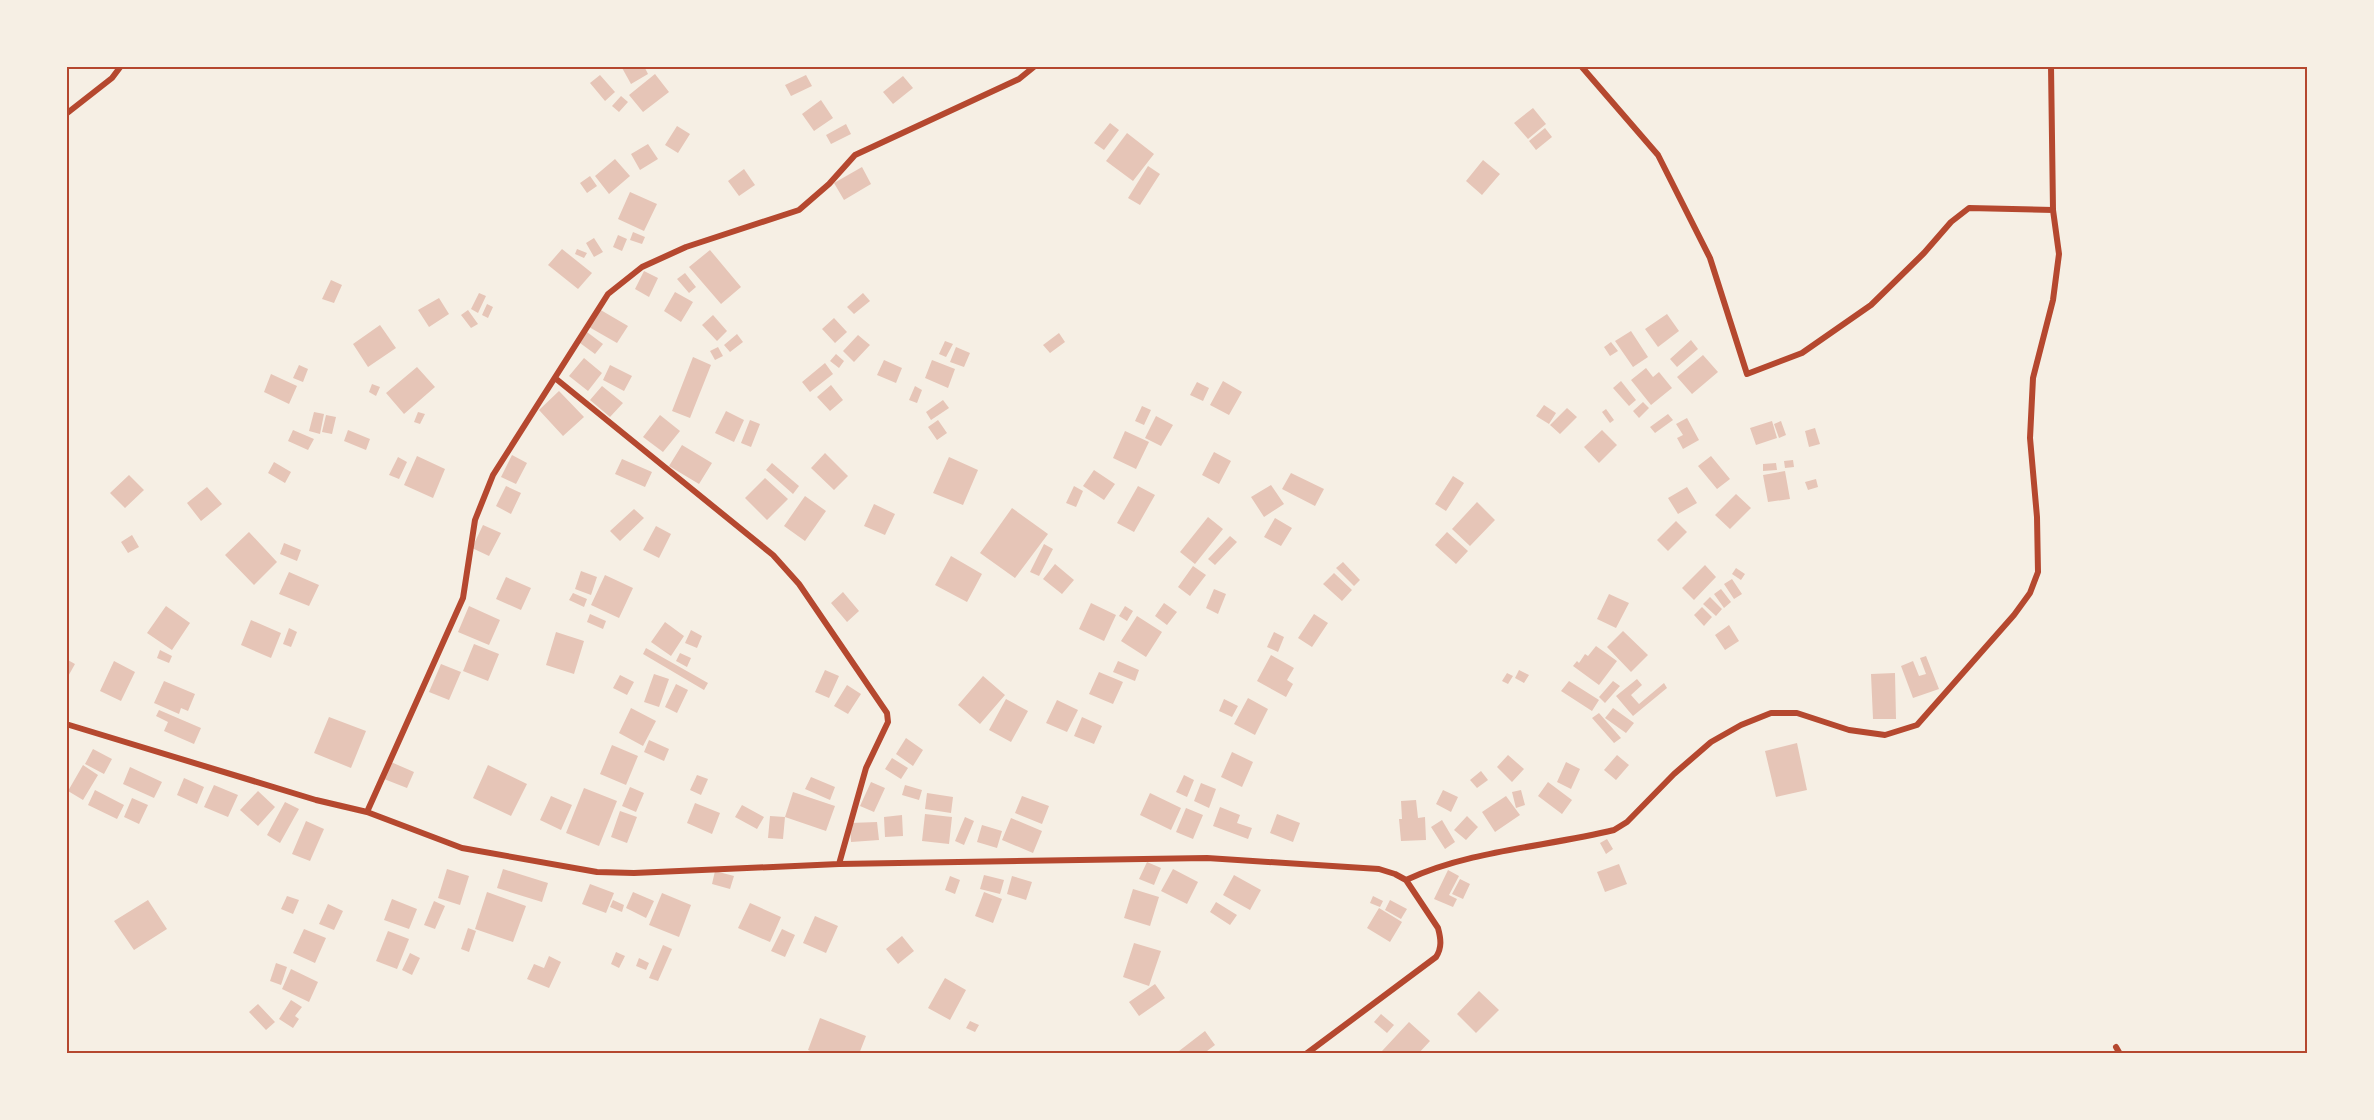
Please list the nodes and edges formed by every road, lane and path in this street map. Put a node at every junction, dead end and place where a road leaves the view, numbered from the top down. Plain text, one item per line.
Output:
1 (121, 66) edge
2 (1035, 66) edge
3 (1581, 66) edge
4 (2051, 66) edge
5 (66, 114) edge
6 (2053, 210) junction
7 (555, 378) junction
8 (66, 724) edge
9 (367, 812) junction
10 (839, 864) junction
11 (1406, 880) junction
12 (2116, 1047) dead end
13 (1306, 1054) edge
14 (2120, 1054) edge

1 - 5 street
2 - 7 street
3 - 6 street
4 - 6 street
6 - 11 street
7 - 9 street
7 - 10 street
8 - 9 street
9 - 10 street
10 - 11 street
11 - 13 street
12 - 14 street

